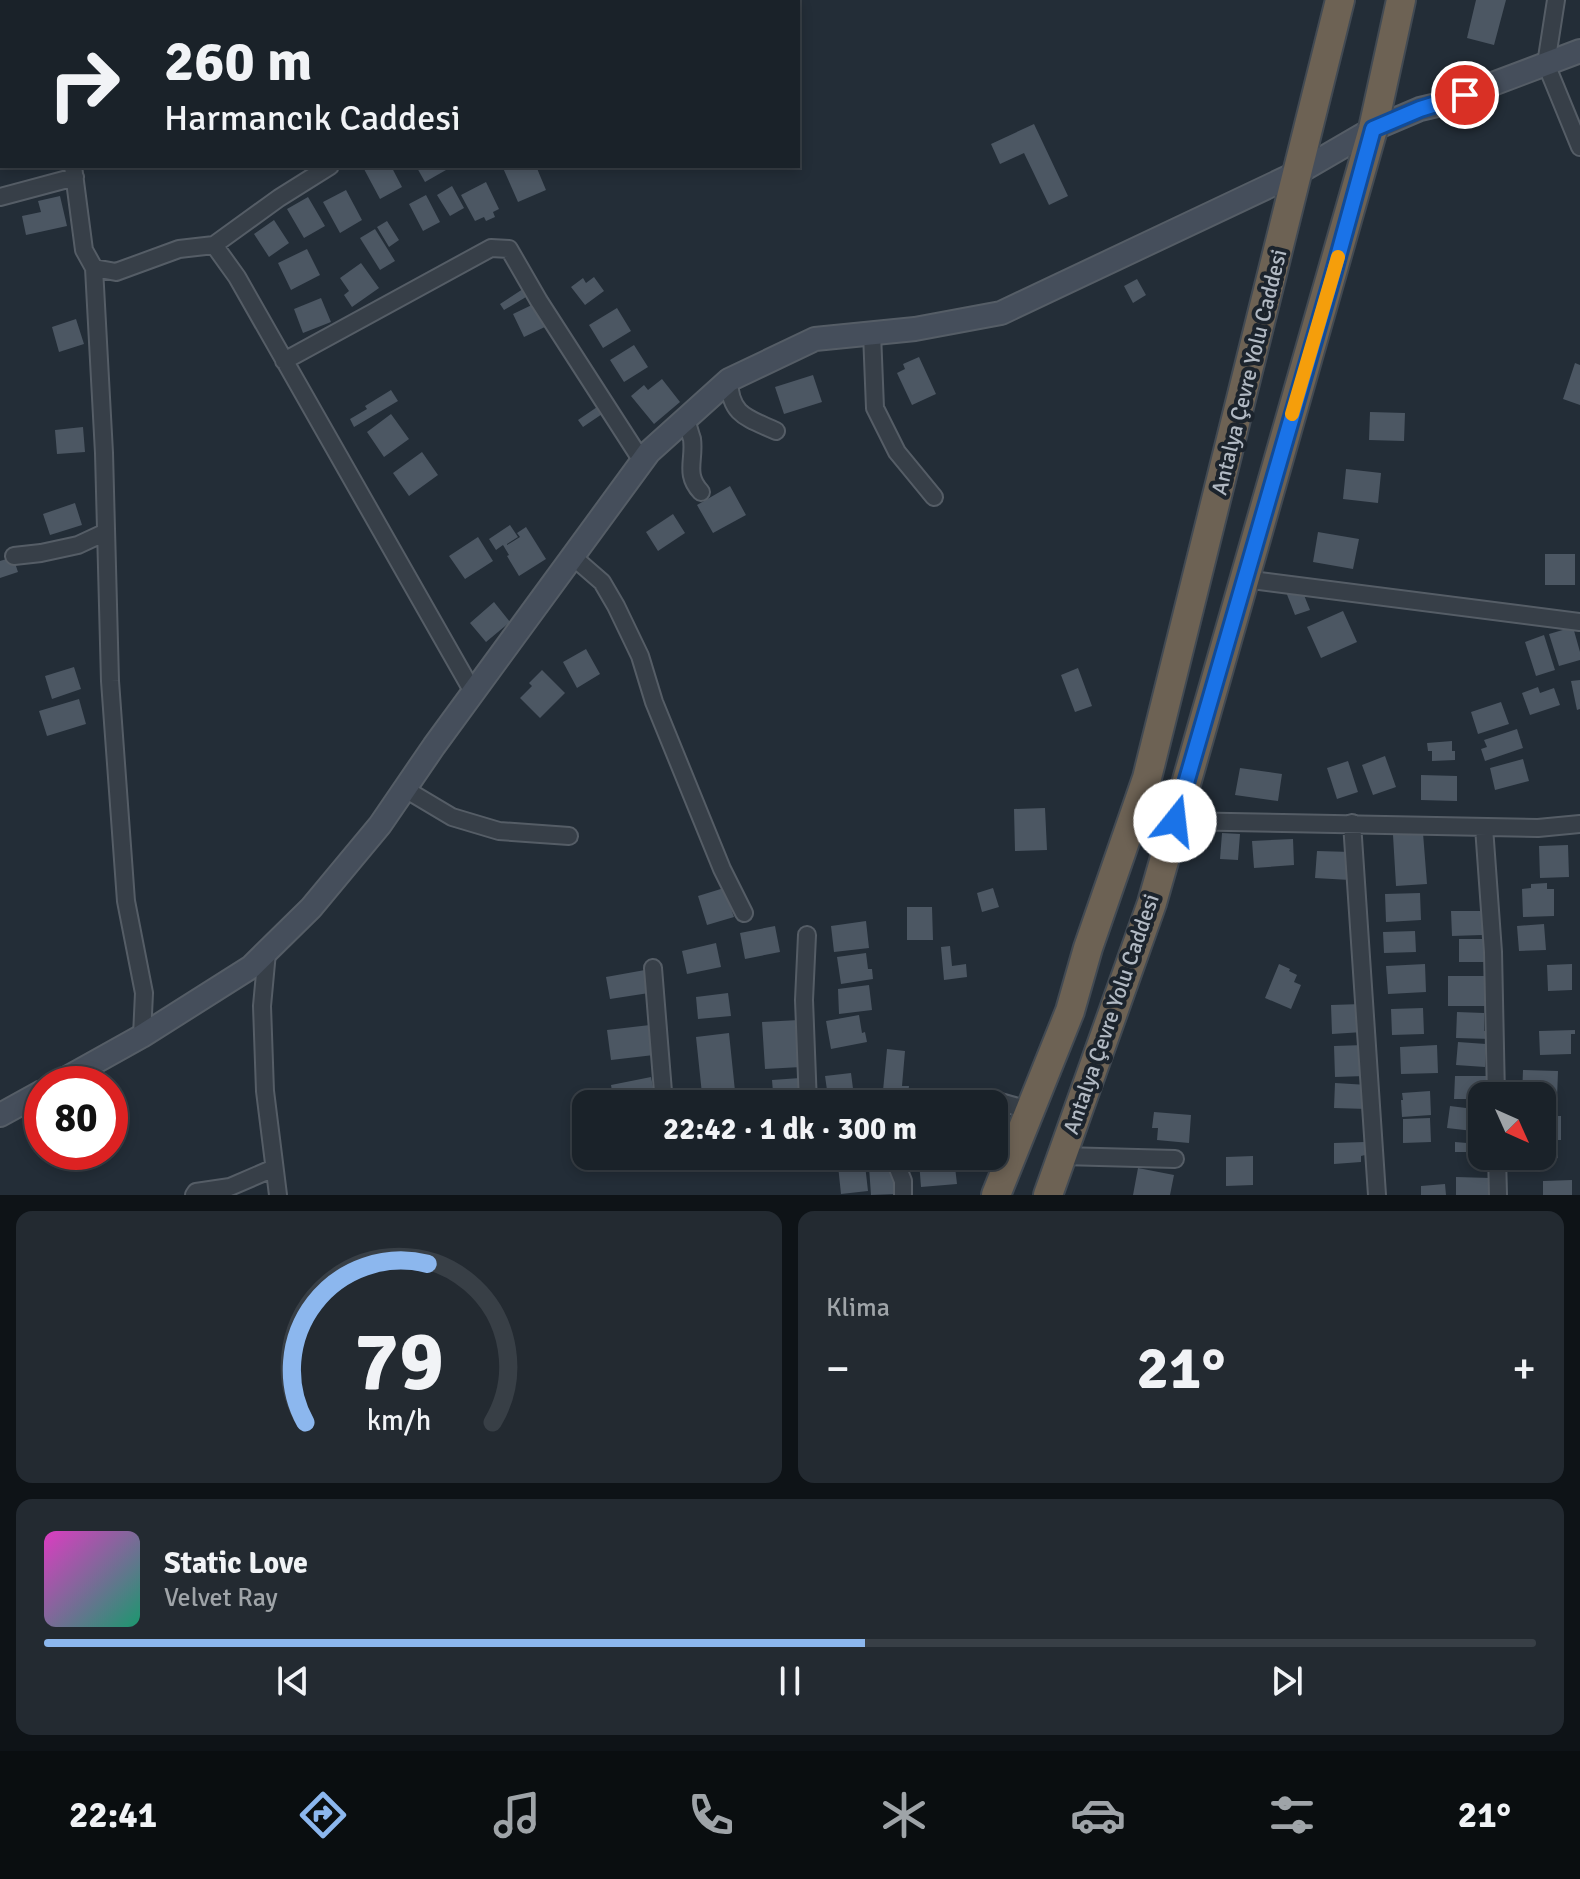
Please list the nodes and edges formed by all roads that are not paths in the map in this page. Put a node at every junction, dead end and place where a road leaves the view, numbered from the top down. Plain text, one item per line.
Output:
1 (1340, 0) edge
2 (1401, 0) edge
3 (1556, 0) edge
4 (1580, 51) edge
5 (1546, 64) junction
6 (1373, 129) junction
7 (1580, 147) edge
8 (327, 168) edge
9 (74, 171) edge
10 (1299, 172) junction
11 (0, 197) edge
12 (214, 245) junction
13 (94, 268) junction
14 (872, 333) junction
15 (284, 361) junction
16 (729, 380) junction
17 (686, 419) junction
18 (776, 431) dead end
19 (642, 461) junction
20 (701, 492) dead end
21 (934, 497) dead end
22 (106, 532) junction
23 (14, 556) dead end
24 (572, 556) junction
25 (1244, 579) junction
26 (1580, 622) edge
27 (473, 692) junction
28 (405, 789) junction
29 (1175, 821) junction
30 (1352, 823) junction
31 (1580, 824) edge
32 (1484, 827) junction
33 (569, 836) dead end
34 (744, 913) dead end
35 (807, 935) dead end
36 (267, 952) junction
37 (653, 968) dead end
38 (142, 1036) junction
39 (88, 1066) edge
40 (1496, 1082) edge
41 (663, 1090) edge
42 (807, 1090) edge
43 (24, 1102) edge
44 (1008, 1104) edge
45 (1029, 1110) junction
46 (0, 1115) edge
47 (1062, 1156) junction
48 (1175, 1159) dead end
49 (274, 1168) junction
50 (899, 1170) edge
51 (1497, 1170) edge
52 (194, 1195) edge
53 (278, 1195) edge
54 (903, 1195) edge
55 (996, 1195) edge
56 (1048, 1195) edge
57 (1377, 1195) edge
58 (1498, 1195) edge

1 - 10 highway, Antalya Çevre Yolu Caddesi
2 - 6 highway, Antalya Çevre Yolu Caddesi
3 - 5 street
4 - 5 street
5 - 6 street
5 - 7 street
6 - 10 street
6 - 25 highway, Antalya Çevre Yolu Caddesi
8 - 12 street
9 - 11 street
9 - 13 street
10 - 14 street
10 - 45 highway, Antalya Çevre Yolu Caddesi
12 - 13 street
12 - 15 street
13 - 22 street
14 - 16 street
14 - 21 street
15 - 19 street
15 - 27 street
16 - 17 street
16 - 18 street
17 - 19 street
17 - 20 street
19 - 24 street
22 - 23 street
22 - 38 street
24 - 27 street
24 - 34 street
25 - 26 street
25 - 29 highway, Antalya Çevre Yolu Caddesi
27 - 28 street
28 - 33 street
28 - 36 street
29 - 30 street
29 - 47 highway, Antalya Çevre Yolu Caddesi
30 - 32 street
30 - 57 street
31 - 32 street
32 - 40 street
35 - 42 street
36 - 38 street
36 - 49 street
37 - 41 street
38 - 39 street
43 - 46 street
44 - 45 street
45 - 55 highway, Antalya Çevre Yolu Caddesi
47 - 48 street
47 - 56 highway, Antalya Çevre Yolu Caddesi
49 - 52 street
49 - 53 street
50 - 54 street
51 - 58 street

